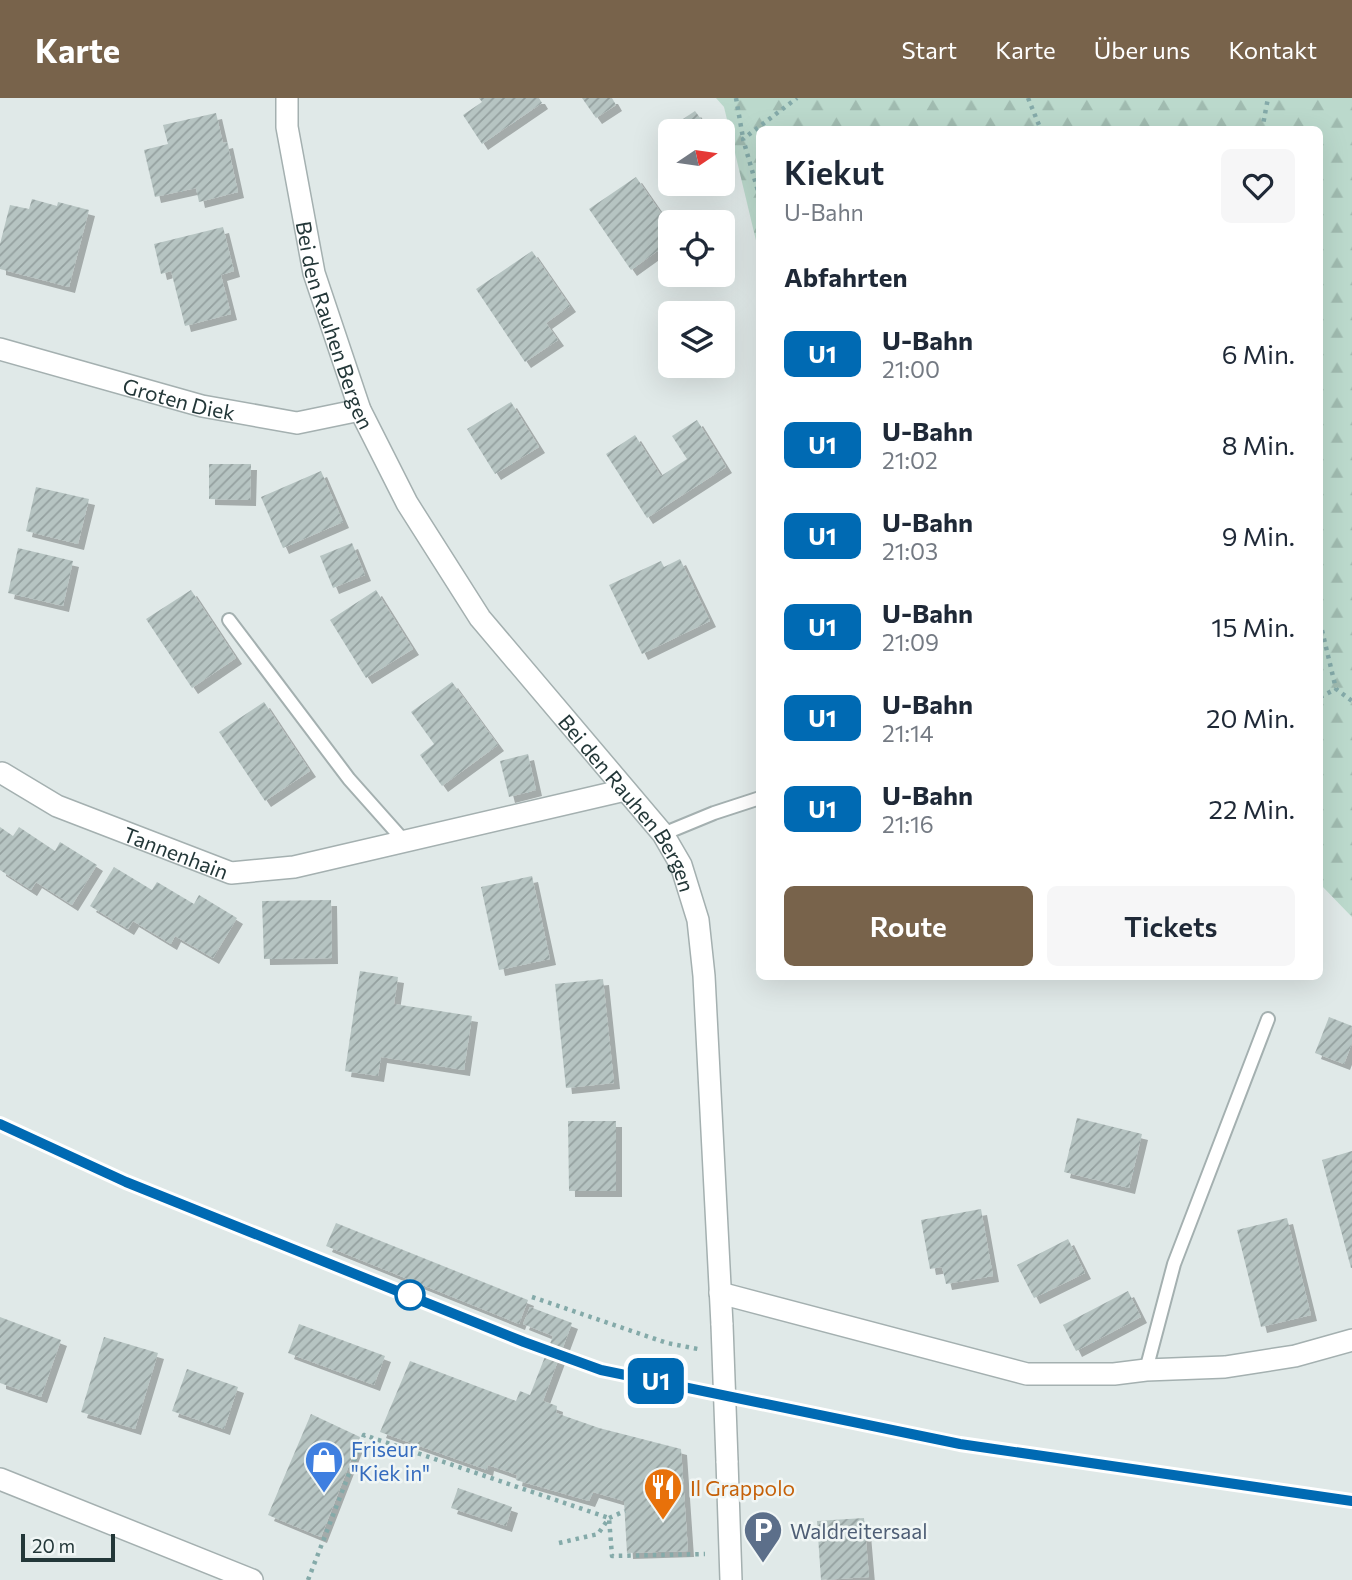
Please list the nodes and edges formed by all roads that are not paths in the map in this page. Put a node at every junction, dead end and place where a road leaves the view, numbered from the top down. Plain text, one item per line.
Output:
1 (287, 98) edge
2 (0, 349) edge
3 (360, 410) junction
4 (229, 620) dead end
5 (2, 773) dead end
6 (625, 790) junction
7 (756, 799) edge
8 (663, 834) junction
9 (405, 842) junction
10 (1268, 1018) dead end
11 (720, 1293) junction
12 (1352, 1340) edge
13 (1146, 1370) junction
14 (0, 1479) edge
15 (252, 1580) edge
16 (732, 1580) edge

1 - 3 street, Bei den Rauhen Bergen
2 - 3 street, Groten Diek
3 - 6 street, Bei den Rauhen Bergen
4 - 9 lane
5 - 9 street, Tannenhain
6 - 8 street, Bei den Rauhen Bergen
6 - 9 street, Tannenhain
7 - 8 lane
8 - 11 street, Bei den Rauhen Bergen
10 - 13 lane
11 - 13 street
11 - 16 street, Bei den Rauhen Bergen, bridge
12 - 13 street
14 - 15 street

